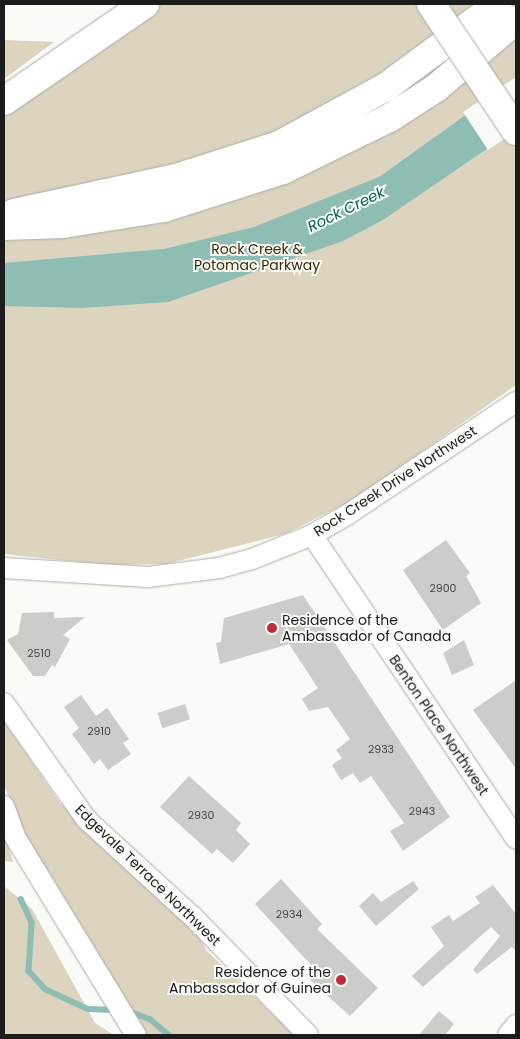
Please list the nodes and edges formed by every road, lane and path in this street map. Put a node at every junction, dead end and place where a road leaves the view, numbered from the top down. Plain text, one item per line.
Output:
1 (146, 4) edge
2 (431, 4) edge
3 (498, 4) edge
4 (516, 20) edge
5 (4, 101) edge
6 (516, 132) edge
7 (4, 216) edge
8 (4, 226) edge
9 (516, 402) edge
10 (312, 535) junction
11 (4, 568) edge
12 (4, 703) edge
13 (4, 806) edge
14 (516, 839) edge
15 (10, 840) edge
16 (516, 1025) edge
17 (136, 1035) edge
18 (308, 1035) edge
19 (508, 1035) edge

1 - 5 main road
2 - 6 main road, bridge
3 - 7 main road
4 - 8 main road
9 - 10 street, Rock Creek Drive Northwest
10 - 11 street, Rock Creek Drive Northwest
10 - 14 street, Benton Place Northwest
12 - 18 street, Edgevale Terrace Northwest
13 - 15 street
15 - 17 street
16 - 19 street

